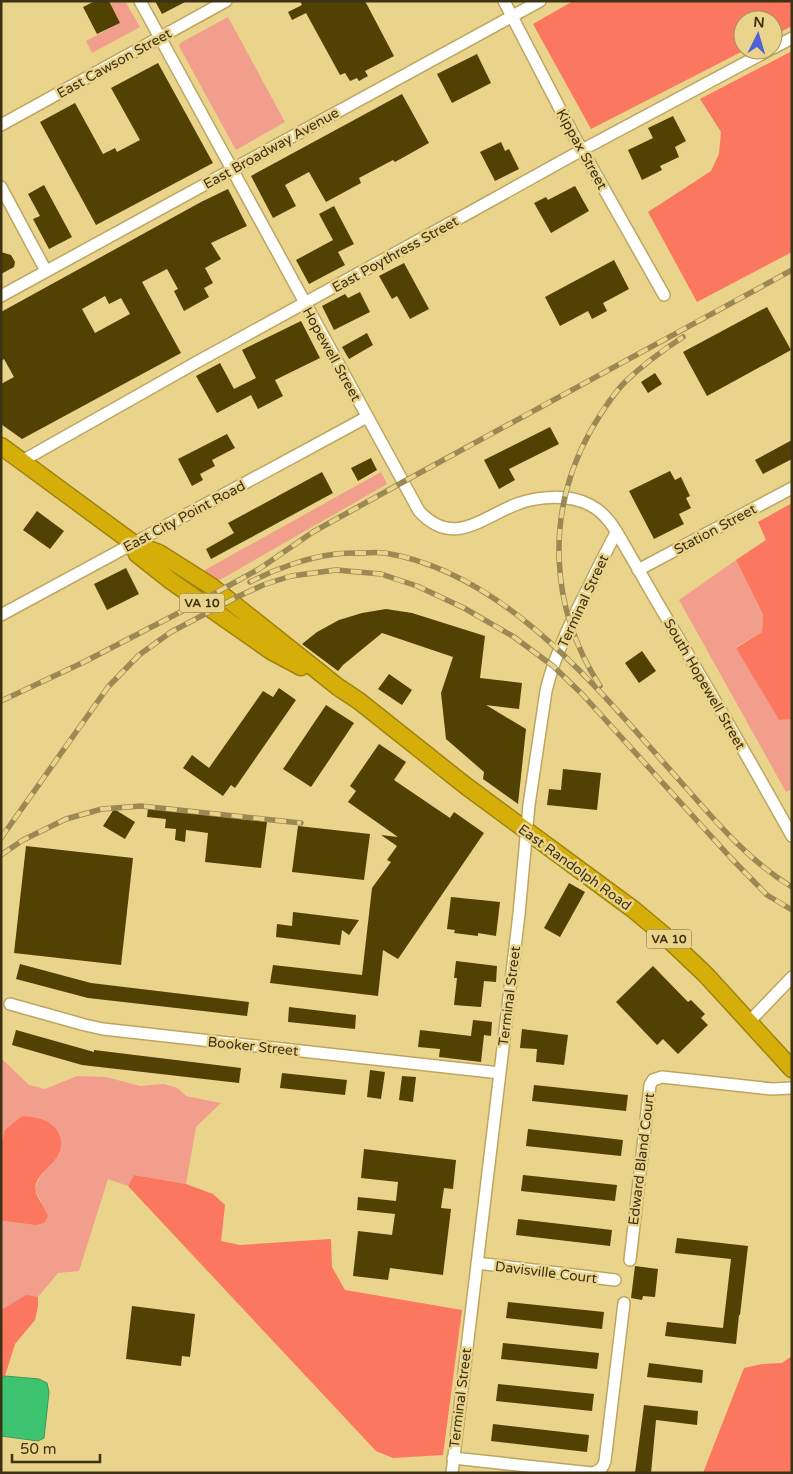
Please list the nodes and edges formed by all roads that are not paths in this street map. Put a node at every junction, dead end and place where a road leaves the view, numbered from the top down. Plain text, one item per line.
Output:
1 (140, 1) edge
2 (226, 1) edge
3 (504, 1) edge
4 (540, 1) edge
5 (512, 17) junction
6 (159, 38) junction
7 (751, 60) edge
8 (1, 125) edge
9 (582, 150) junction
10 (231, 170) junction
11 (1, 187) edge
12 (46, 271) junction
13 (664, 295) dead end
14 (1, 296) edge
15 (304, 303) junction
16 (367, 417) junction
17 (1, 446) edge
18 (22, 461) junction
19 (792, 488) edge
20 (616, 533) junction
21 (133, 543) junction
22 (638, 570) junction
23 (1, 616) edge
24 (527, 831) junction
25 (792, 836) edge
26 (792, 977) edge
27 (10, 1004) dead end
28 (749, 1022) junction
29 (792, 1069) edge
30 (500, 1073) junction
31 (792, 1088) edge
32 (630, 1260) dead end
33 (477, 1263) junction
34 (615, 1280) dead end
35 (624, 1303) dead end
36 (453, 1458) junction
37 (452, 1473) edge
38 (592, 1473) edge

1 - 6 street, Hopewell Street
2 - 6 street, East Cawson Street
3 - 5 street, Kippax Street
4 - 5 street, East Broadway Avenue
5 - 9 street, Kippax Street
5 - 10 street, East Broadway Avenue
6 - 8 street, East Cawson Street
6 - 10 street, Hopewell Street
7 - 9 street, East Poythress Street
9 - 13 street, Kippax Street
9 - 15 street, East Poythress Street
10 - 12 street, East Broadway Avenue
10 - 15 street, Hopewell Street
11 - 12 street
12 - 14 street, East Broadway Avenue
15 - 16 street, Hopewell Street
15 - 18 street, East Poythress Street
16 - 20 street, Hopewell Street
16 - 21 street, East City Point Road
17 - 18 highway, East Randolph Road / VA 10
18 - 21 highway, East Randolph Road / VA 10
19 - 22 street, Station Street
20 - 22 street, South Hopewell Street
20 - 24 street, Terminal Street
21 - 23 street, East City Point Road
21 - 24 highway, East Randolph Road / VA 10
22 - 25 street, South Hopewell Street
24 - 28 highway, East Randolph Road / VA 10
24 - 30 street, Terminal Street
26 - 28 street
27 - 30 street, Booker Street
28 - 29 highway, East Randolph Road / VA 10
30 - 33 street, Terminal Street
31 - 32 street, Edward Bland Court
33 - 34 street, Davisville Court
33 - 36 street, Terminal Street
35 - 38 street
36 - 37 street, Terminal Street
36 - 38 street

